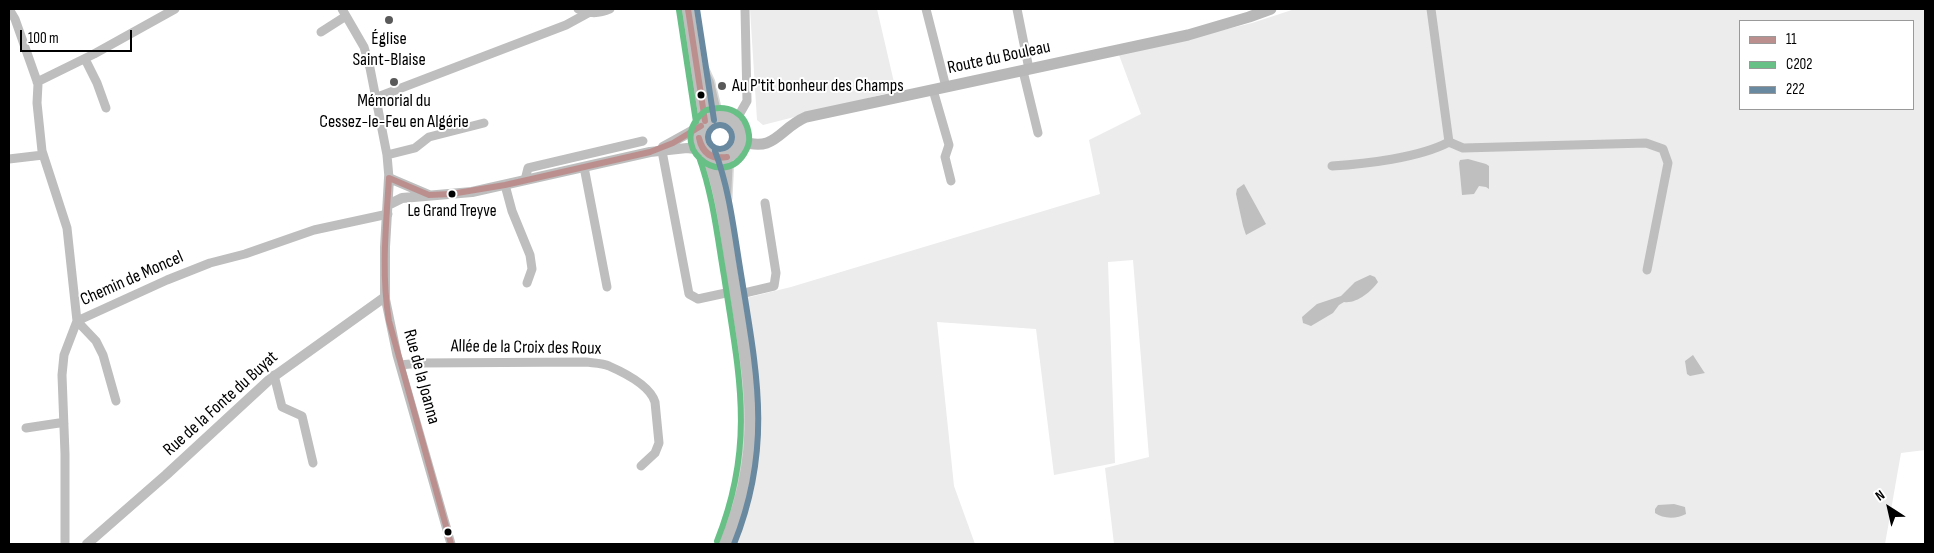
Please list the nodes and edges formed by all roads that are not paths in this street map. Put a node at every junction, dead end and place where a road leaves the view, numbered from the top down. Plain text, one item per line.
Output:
1 (9, 9) edge
2 (175, 9) edge
3 (578, 9) edge
4 (610, 9) edge
5 (688, 9) edge
6 (745, 9) edge
7 (926, 9) edge
8 (1017, 9) edge
9 (1271, 9) edge
10 (1431, 9) edge
11 (1257, 11) edge
12 (344, 12) edge
13 (588, 13) junction
14 (321, 32) dead end
15 (85, 58) junction
16 (1026, 70) junction
17 (37, 82) junction
18 (946, 87) junction
19 (933, 90) junction
20 (375, 98) junction
21 (106, 108) dead end
22 (707, 121) junction
23 (735, 122) junction
24 (484, 123) dead end
25 (1038, 133) dead end
26 (644, 141) dead end
27 (740, 141) junction
28 (1448, 142) junction
29 (662, 151) junction
30 (650, 152) junction
31 (705, 152) junction
32 (43, 155) junction
33 (387, 155) junction
34 (727, 157) junction
35 (9, 159) edge
36 (1332, 166) dead end
37 (584, 167) junction
38 (526, 180) junction
39 (951, 181) dead end
40 (389, 182) junction
41 (506, 185) junction
42 (429, 195) junction
43 (410, 196) junction
44 (765, 203) dead end
45 (388, 210) junction
46 (724, 221) junction
47 (1647, 270) dead end
48 (527, 283) dead end
49 (608, 287) dead end
50 (736, 293) junction
51 (385, 297) junction
52 (77, 322) junction
53 (400, 365) junction
54 (274, 376) junction
55 (116, 400) dead end
56 (64, 424) junction
57 (26, 428) dead end
58 (313, 463) dead end
59 (641, 466) dead end
60 (65, 544) edge
61 (87, 544) edge
62 (451, 544) edge
63 (725, 544) edge

1 - 17 street
2 - 15 street
3 - 13 street
4 - 13 street
5 - 22 main road
6 - 23 street
7 - 18 street
8 - 16 street
9 - 11 main road, Route du Bouleau
10 - 28 street
11 - 16 main road, Route du Bouleau
12 - 14 street
12 - 20 street
13 - 20 street
15 - 17 street
15 - 21 street
16 - 18 main road, Route du Bouleau
16 - 25 street
17 - 32 street
18 - 19 main road, Route du Bouleau
19 - 27 main road, Route du Bouleau
19 - 39 street
20 - 33 street
22 - 23 main road
22 - 30 street
22 - 31 main road
23 - 27 main road
24 - 33 street
26 - 38 street
27 - 34 main road
28 - 36 street
28 - 47 street
29 - 30 street
29 - 31 street
29 - 50 street
30 - 37 street
31 - 34 main road
31 - 46 main road
32 - 35 street
32 - 52 street
33 - 40 street
34 - 46 main road
37 - 38 street
37 - 49 street
38 - 41 street
40 - 42 street
40 - 43 street
40 - 45 street, Rue de la Joanna
41 - 42 street
41 - 48 street
42 - 43 street
43 - 45 street
44 - 50 street
45 - 51 street, Rue de la Joanna
45 - 52 street, Chemin de Moncel
46 - 50 main road
50 - 63 main road
51 - 53 street, Rue de la Joanna
51 - 54 street, Rue de la Fonte du Buyat
52 - 55 street
52 - 56 street, Chemin de Moncel
53 - 59 street, Allée de la Croix des Roux
53 - 62 street, Rue de la Joanna
54 - 58 street
54 - 61 street, Rue de la Fonte du Buyat
56 - 57 street
56 - 60 street, Chemin de Moncel

